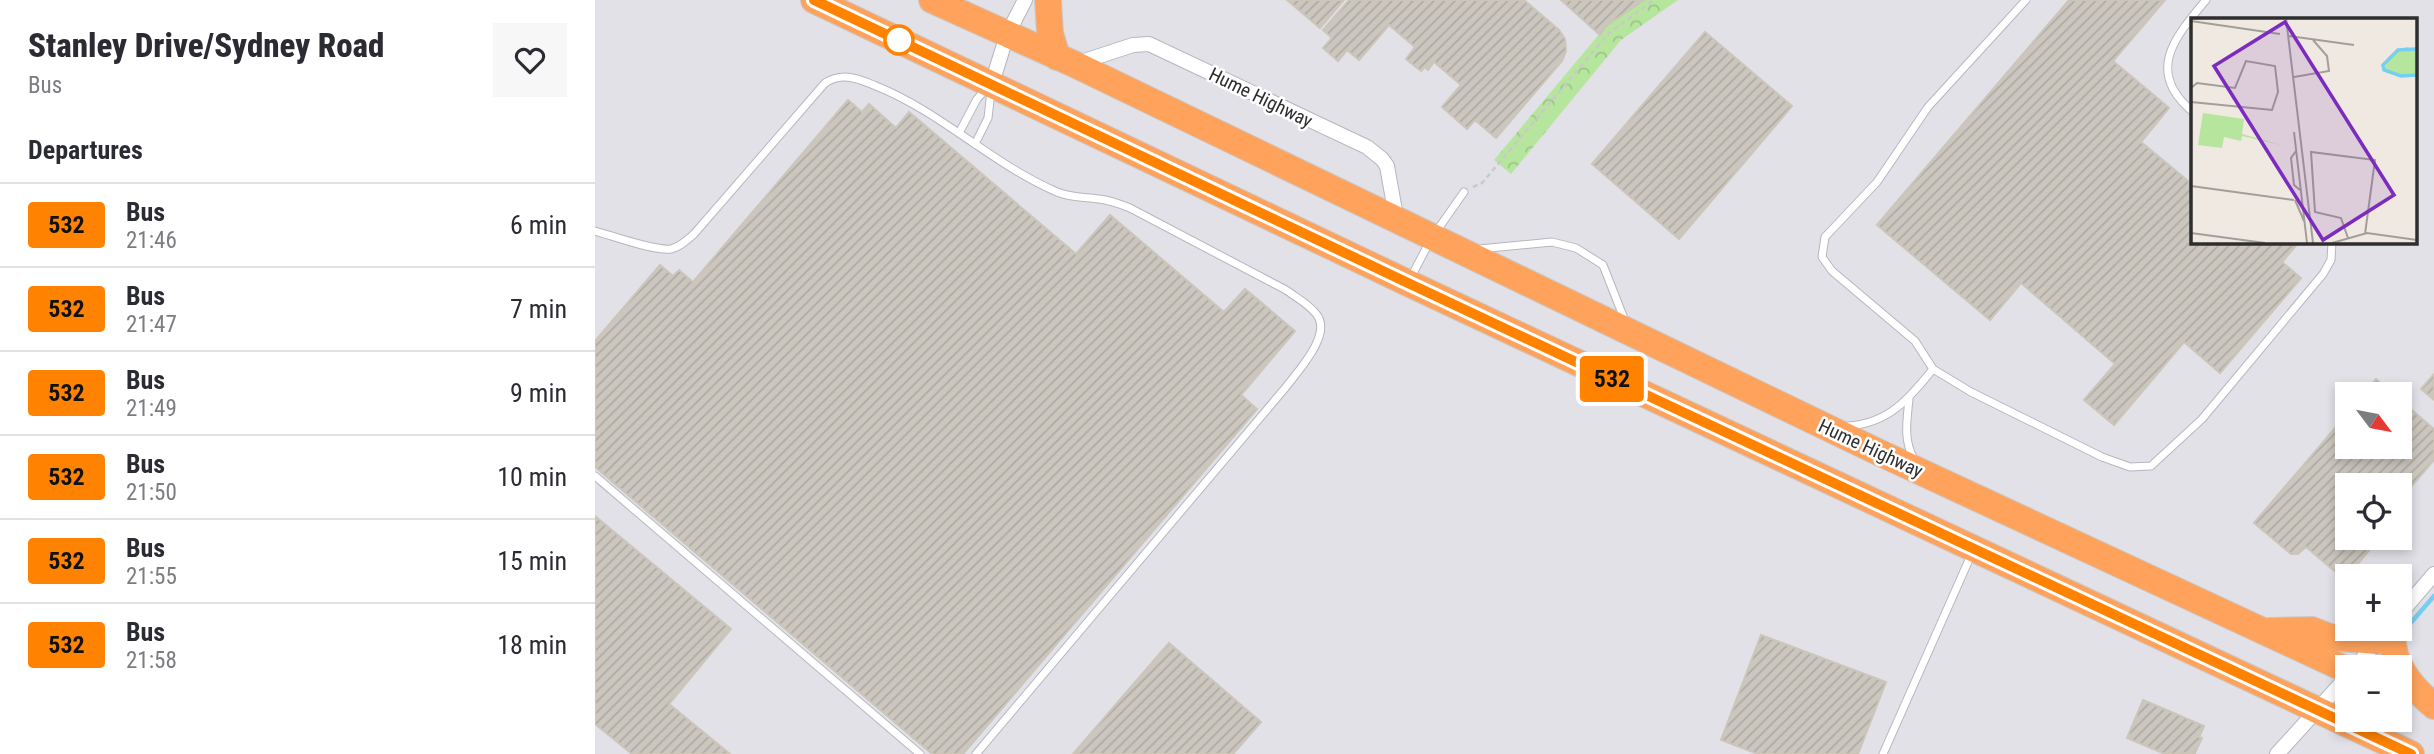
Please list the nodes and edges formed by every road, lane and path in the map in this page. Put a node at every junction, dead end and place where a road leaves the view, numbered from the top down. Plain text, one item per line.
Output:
1 (814, 0) edge
2 (932, 0) edge
3 (1025, 0) edge
4 (1048, 0) edge
5 (1654, 0) edge
6 (2027, 0) edge
7 (2206, 0) edge
8 (1007, 35) junction
9 (1065, 61) junction
10 (992, 83) junction
11 (2191, 110) edge
12 (959, 133) junction
13 (975, 144) junction
14 (1464, 192) joint
15 (1397, 222) junction
16 (595, 231) edge
17 (1431, 239) junction
18 (2332, 243) edge
19 (1461, 253) junction
20 (1408, 283) junction
21 (1630, 333) junction
22 (1933, 369) junction
23 (1909, 399) junction
24 (1826, 427) junction
25 (1922, 473) junction
26 (595, 477) edge
27 (1973, 549) junction
28 (2434, 574) edge
29 (2412, 600) edge
30 (2264, 631) junction
31 (2335, 636) edge
32 (2379, 641) edge
33 (2389, 641) edge
34 (2366, 655) edge
35 (2335, 664) edge
36 (2335, 690) edge
37 (2412, 699) edge
38 (2434, 708) edge
39 (2317, 710) junction
40 (920, 754) edge
41 (976, 754) edge
42 (1883, 754) edge
43 (2277, 754) edge
44 (2411, 754) edge

1 - 10 highway
2 - 8 highway, Hume Highway
3 - 8 street
4 - 9 highway
5 - 14 path
6 - 22 lane
7 - 11 lane
8 - 9 highway, Hume Highway
8 - 10 street
9 - 15 highway, Hume Highway
9 - 15 street, Hume Highway
10 - 12 lane
10 - 13 lane
10 - 20 highway
12 - 13 lane
12 - 16 lane
13 - 41 lane
14 - 17 lane
15 - 17 highway, Hume Highway
17 - 19 highway, Hume Highway
17 - 20 lane
18 - 22 lane
19 - 21 highway, Hume Highway
19 - 21 lane
20 - 27 highway
21 - 24 highway, Hume Highway
22 - 23 lane
23 - 24 lane
23 - 25 lane
24 - 25 highway, Hume Highway
25 - 30 highway, Hume Highway
26 - 40 lane
27 - 39 highway
27 - 42 lane
28 - 29 street
30 - 31 highway
30 - 35 highway, Hume Highway
32 - 34 street
33 - 38 highway
36 - 39 street
37 - 38 highway
39 - 43 street
39 - 44 highway

